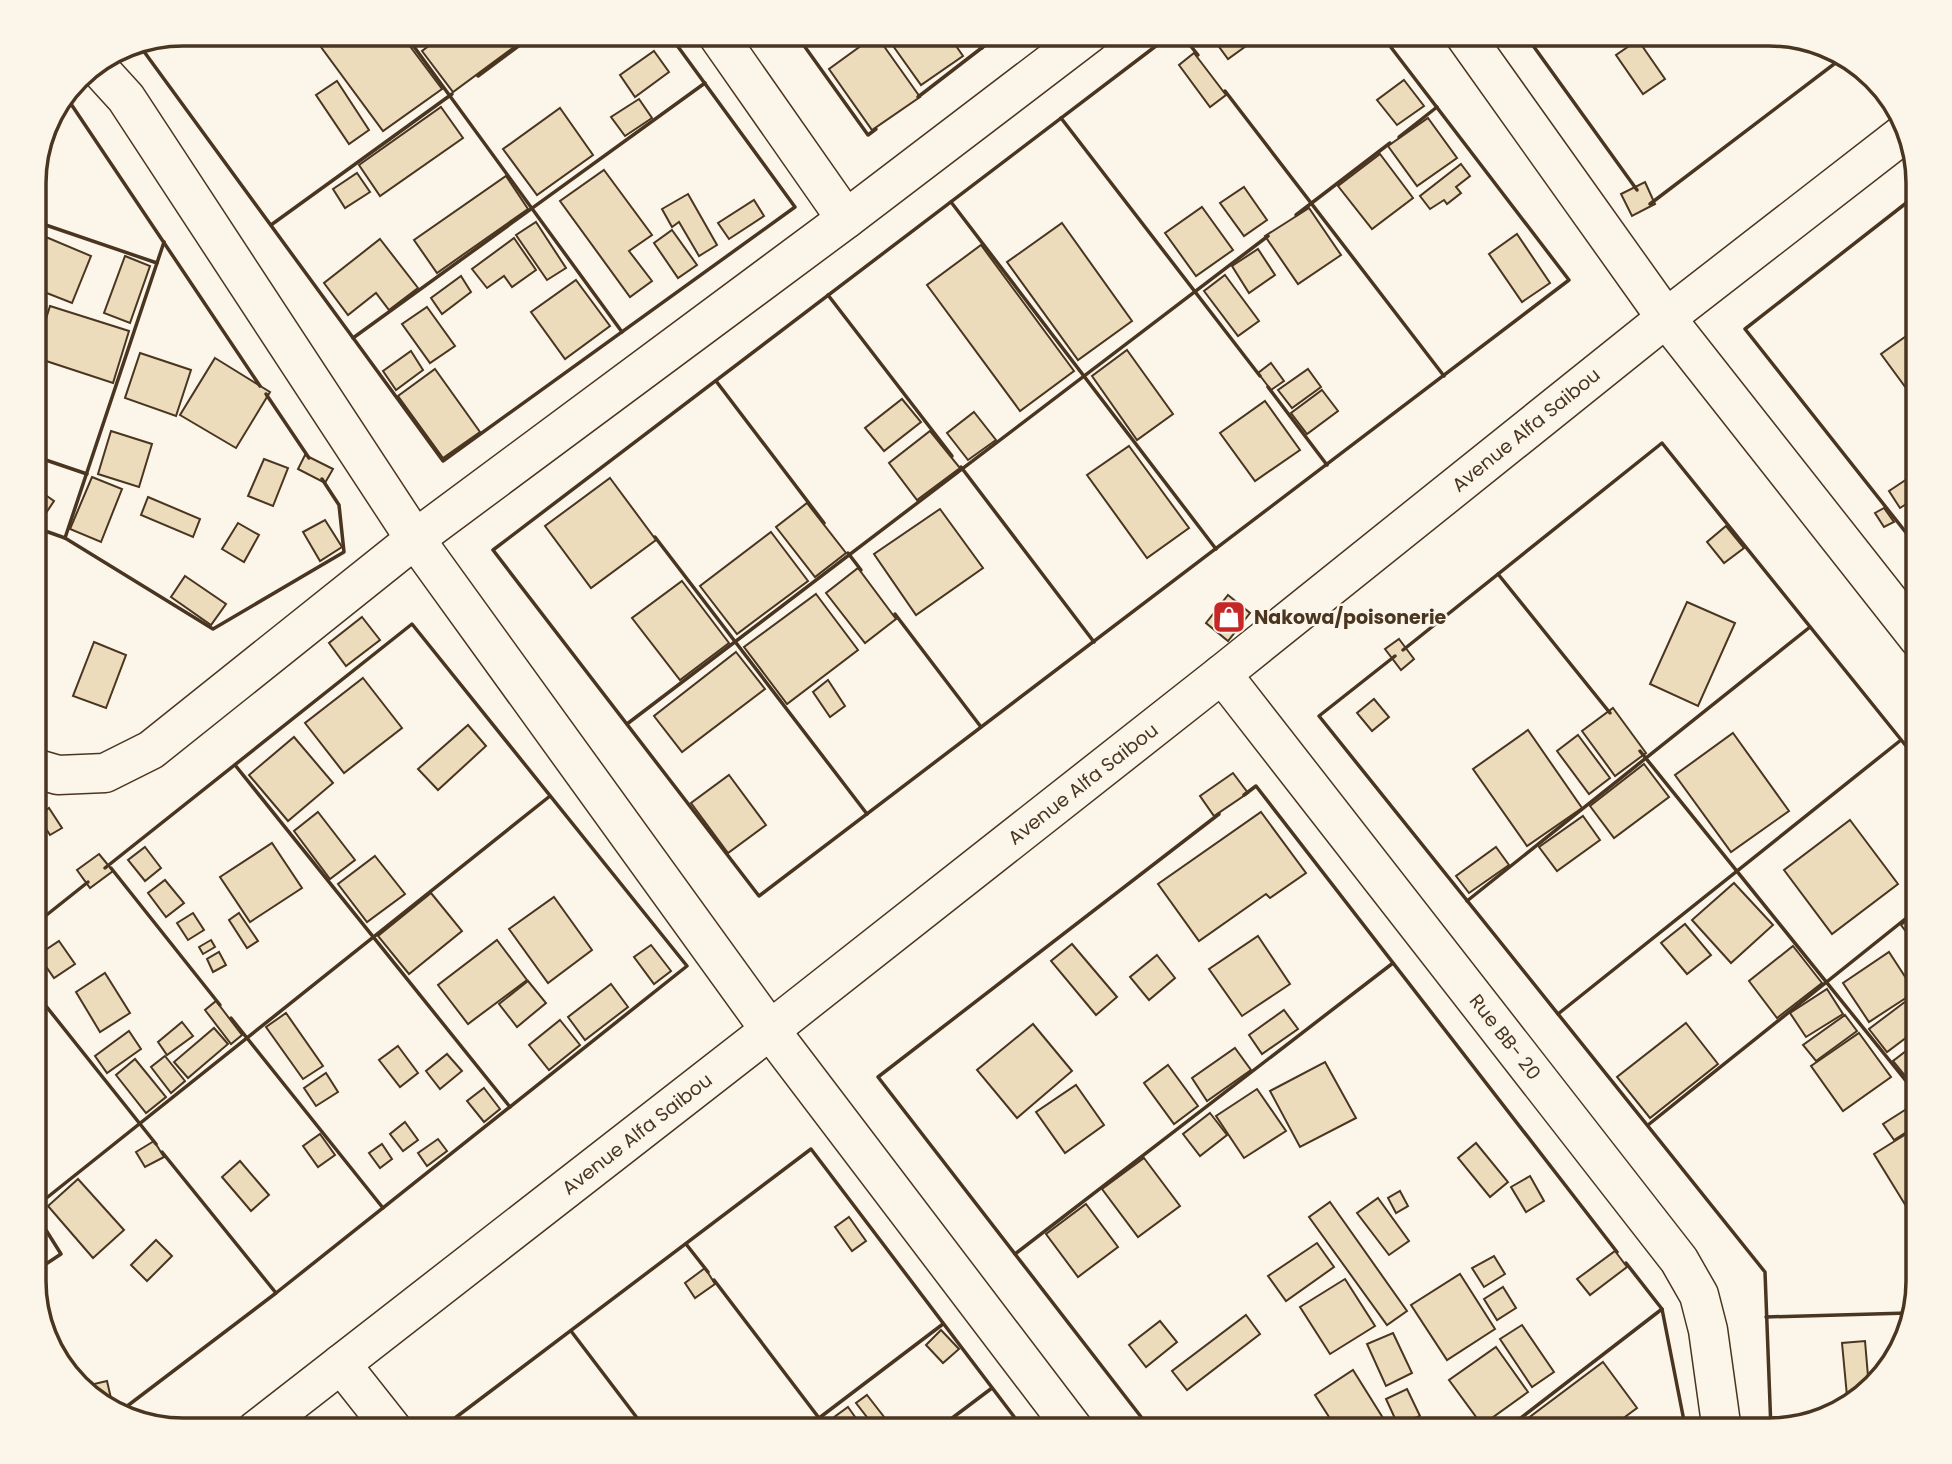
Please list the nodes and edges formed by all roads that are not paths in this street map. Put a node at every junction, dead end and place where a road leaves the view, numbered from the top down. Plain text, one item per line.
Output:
1 (725, 46) edge
2 (1073, 46) edge
3 (1472, 46) edge
4 (103, 72) edge
5 (1898, 137) edge
6 (846, 219) junction
7 (1666, 318) junction
8 (415, 539) junction
9 (1906, 623) edge
10 (1222, 674) junction
11 (46, 772) edge
12 (770, 1030) junction
13 (341, 1364) junction
14 (272, 1418) edge
15 (384, 1418) edge
16 (1065, 1418) edge
17 (1720, 1418) edge

1 - 6 street
2 - 6 street
3 - 7 street
4 - 8 street
5 - 7 street, Avenue Alfa Saibou
6 - 8 street
7 - 9 street
7 - 10 street, Avenue Alfa Saibou
8 - 11 street
8 - 12 street
10 - 12 street, Avenue Alfa Saibou
10 - 17 street, Rue BB- 20
12 - 13 street, Avenue Alfa Saibou
12 - 16 street
13 - 14 street, Avenue Alfa Saibou
13 - 15 street

